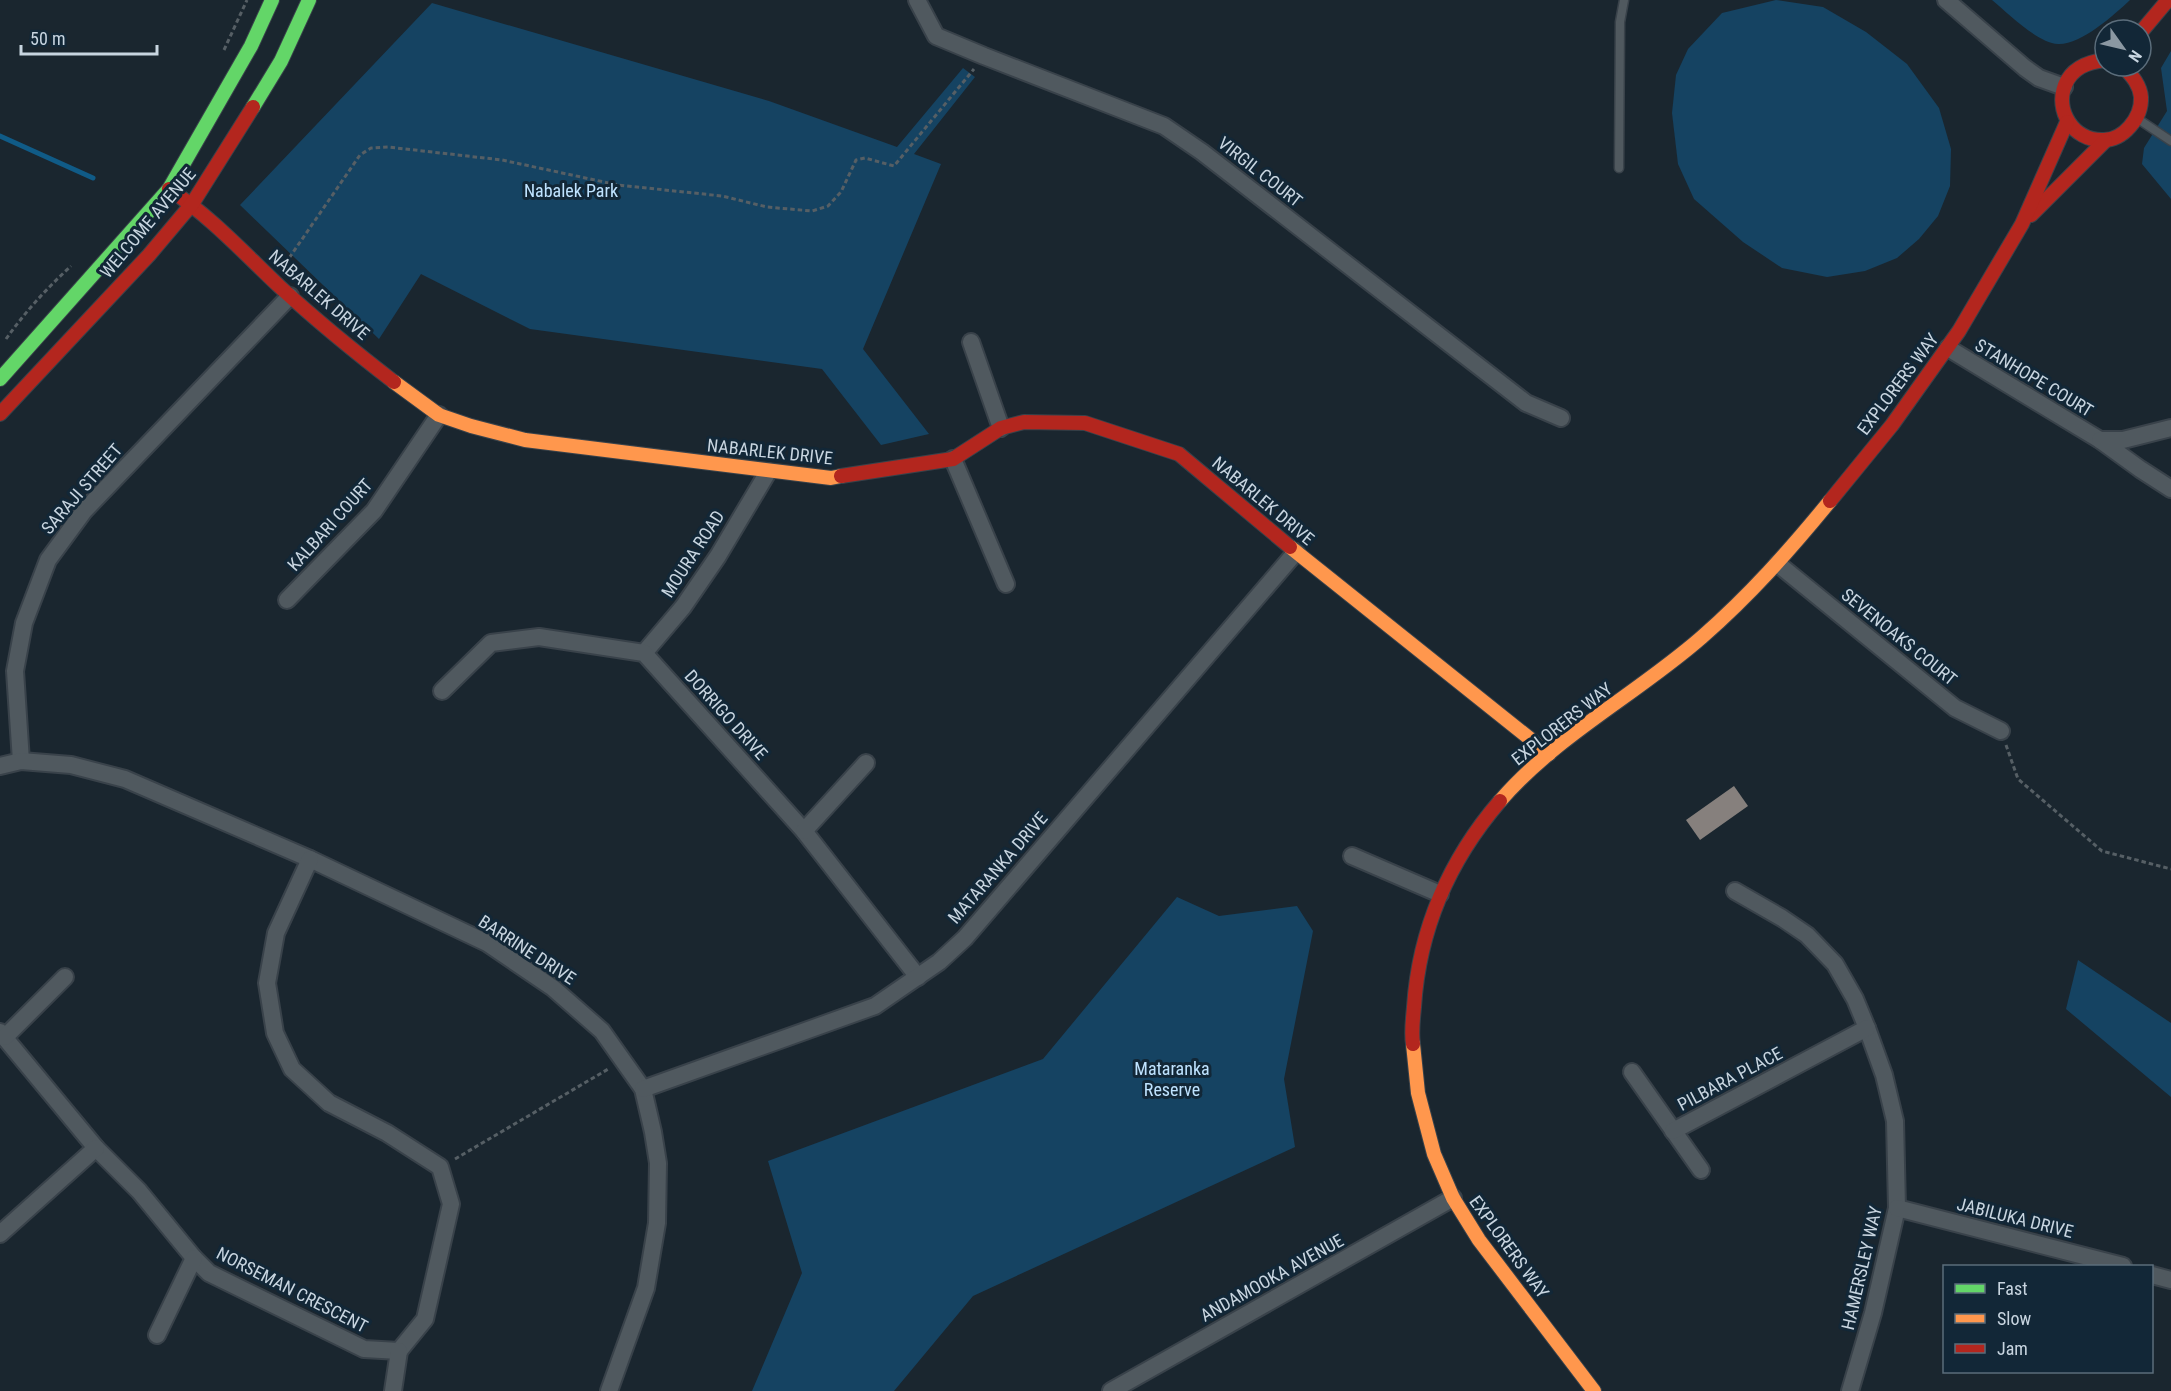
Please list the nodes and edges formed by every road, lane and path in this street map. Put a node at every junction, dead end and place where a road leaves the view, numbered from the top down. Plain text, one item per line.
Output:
1 (247, 0) edge
2 (272, 0) edge
3 (309, 0) edge
4 (917, 0) edge
5 (1624, 0) edge
6 (1946, 0) edge
7 (2168, 0) edge
8 (2153, 18) edge
9 (984, 56) junction
10 (220, 58) dead end
11 (2093, 61) edge
12 (2135, 78) edge
13 (2064, 87) junction
14 (2138, 119) junction
15 (2067, 122) junction
16 (2105, 141) junction
17 (2171, 141) edge
18 (1620, 168) dead end
19 (169, 189) junction
20 (192, 204) junction
21 (2022, 224) junction
22 (74, 264) dead end
23 (274, 280) junction
24 (290, 296) junction
25 (6, 340) dead end
26 (972, 342) dead end
27 (1948, 348) junction
28 (0, 379) edge
29 (0, 414) edge
30 (439, 415) junction
31 (1561, 418) dead end
32 (1001, 428) junction
33 (2171, 428) edge
34 (2100, 440) junction
35 (953, 459) junction
36 (768, 472) junction
37 (2171, 489) edge
38 (1296, 552) junction
39 (1778, 564) junction
40 (1005, 584) dead end
41 (287, 600) dead end
42 (644, 653) junction
43 (442, 691) dead end
44 (2001, 731) joint
45 (1549, 754) junction
46 (21, 761) junction
47 (866, 763) dead end
48 (0, 766) edge
49 (804, 831) junction
50 (1352, 856) dead end
51 (310, 859) junction
52 (2171, 869) edge
53 (1735, 891) dead end
54 (1440, 894) junction
55 (65, 977) dead end
56 (918, 977) junction
57 (1867, 1028) junction
58 (3, 1034) edge
59 (622, 1061) junction
60 (1632, 1072) dead end
61 (643, 1089) junction
62 (1673, 1131) junction
63 (96, 1148) junction
64 (440, 1167) junction
65 (1701, 1170) dead end
66 (1453, 1198) junction
67 (1897, 1208) junction
68 (0, 1234) edge
69 (194, 1258) junction
70 (2119, 1265) edge
71 (2153, 1276) edge
72 (2171, 1280) edge
73 (157, 1335) dead end
74 (399, 1351) junction
75 (393, 1391) edge
76 (609, 1391) edge
77 (1111, 1391) edge
78 (1594, 1391) edge
79 (1850, 1391) edge

1 - 10 path
2 - 19 street, WELCOME AVENUE
3 - 20 street, WELCOME AVENUE
4 - 9 street, VIRGIL COURT
5 - 18 lane
6 - 13 street
7 - 8 street
9 - 23 path
9 - 31 street, VIRGIL COURT
11 - 13 street
12 - 14 street
13 - 15 street
14 - 16 street, EXPLORERS WAY
14 - 17 lane
15 - 16 street
15 - 21 street, EXPLORERS WAY
16 - 21 street, EXPLORERS WAY
19 - 20 street, NABARLEK DRIVE
19 - 28 street, WELCOME AVENUE
20 - 23 street, NABARLEK DRIVE
20 - 29 street, WELCOME AVENUE
21 - 27 street, EXPLORERS WAY
22 - 25 path
23 - 24 street, NABARLEK DRIVE
24 - 30 street, NABARLEK DRIVE
24 - 46 street, SARAJI STREET
26 - 32 street
27 - 34 street, STANHOPE COURT
27 - 39 street, EXPLORERS WAY
30 - 36 street, NABARLEK DRIVE
30 - 41 street, KALBARI COURT
32 - 35 street, NABARLEK DRIVE
32 - 38 street, NABARLEK DRIVE
33 - 34 street, STANHOPE COURT
34 - 37 street, STANHOPE COURT
35 - 36 street, NABARLEK DRIVE
35 - 40 street
36 - 42 street, MOURA ROAD
38 - 45 street, NABARLEK DRIVE
38 - 56 street, MATARANKA DRIVE
39 - 44 street, SEVENOAKS COURT
39 - 45 street, EXPLORERS WAY
42 - 43 street
42 - 49 street, DORRIGO DRIVE
44 - 52 path
45 - 54 street, EXPLORERS WAY
46 - 48 street, BARRINE DRIVE
46 - 51 street, BARRINE DRIVE
47 - 49 street
49 - 56 street, DORRIGO DRIVE
50 - 54 street
51 - 59 street, BARRINE DRIVE
51 - 64 street
53 - 57 street, HAMERSLEY WAY
54 - 66 street, EXPLORERS WAY
55 - 58 street
56 - 61 street, MATARANKA DRIVE
57 - 62 street, PILBARA PLACE
57 - 67 street, HAMERSLEY WAY
58 - 63 street, NORSEMAN CRESCENT
59 - 61 street, BARRINE DRIVE
59 - 64 path
60 - 62 street, PILBARA PLACE
61 - 76 street, BARRINE DRIVE
62 - 65 street
63 - 68 street
63 - 69 street, NORSEMAN CRESCENT
64 - 74 street
66 - 77 street, ANDAMOOKA AVENUE
66 - 78 street, EXPLORERS WAY
67 - 70 street, JABILUKA DRIVE
67 - 79 street, HAMERSLEY WAY
69 - 73 street
69 - 74 street, NORSEMAN CRESCENT
71 - 72 street
74 - 75 street

